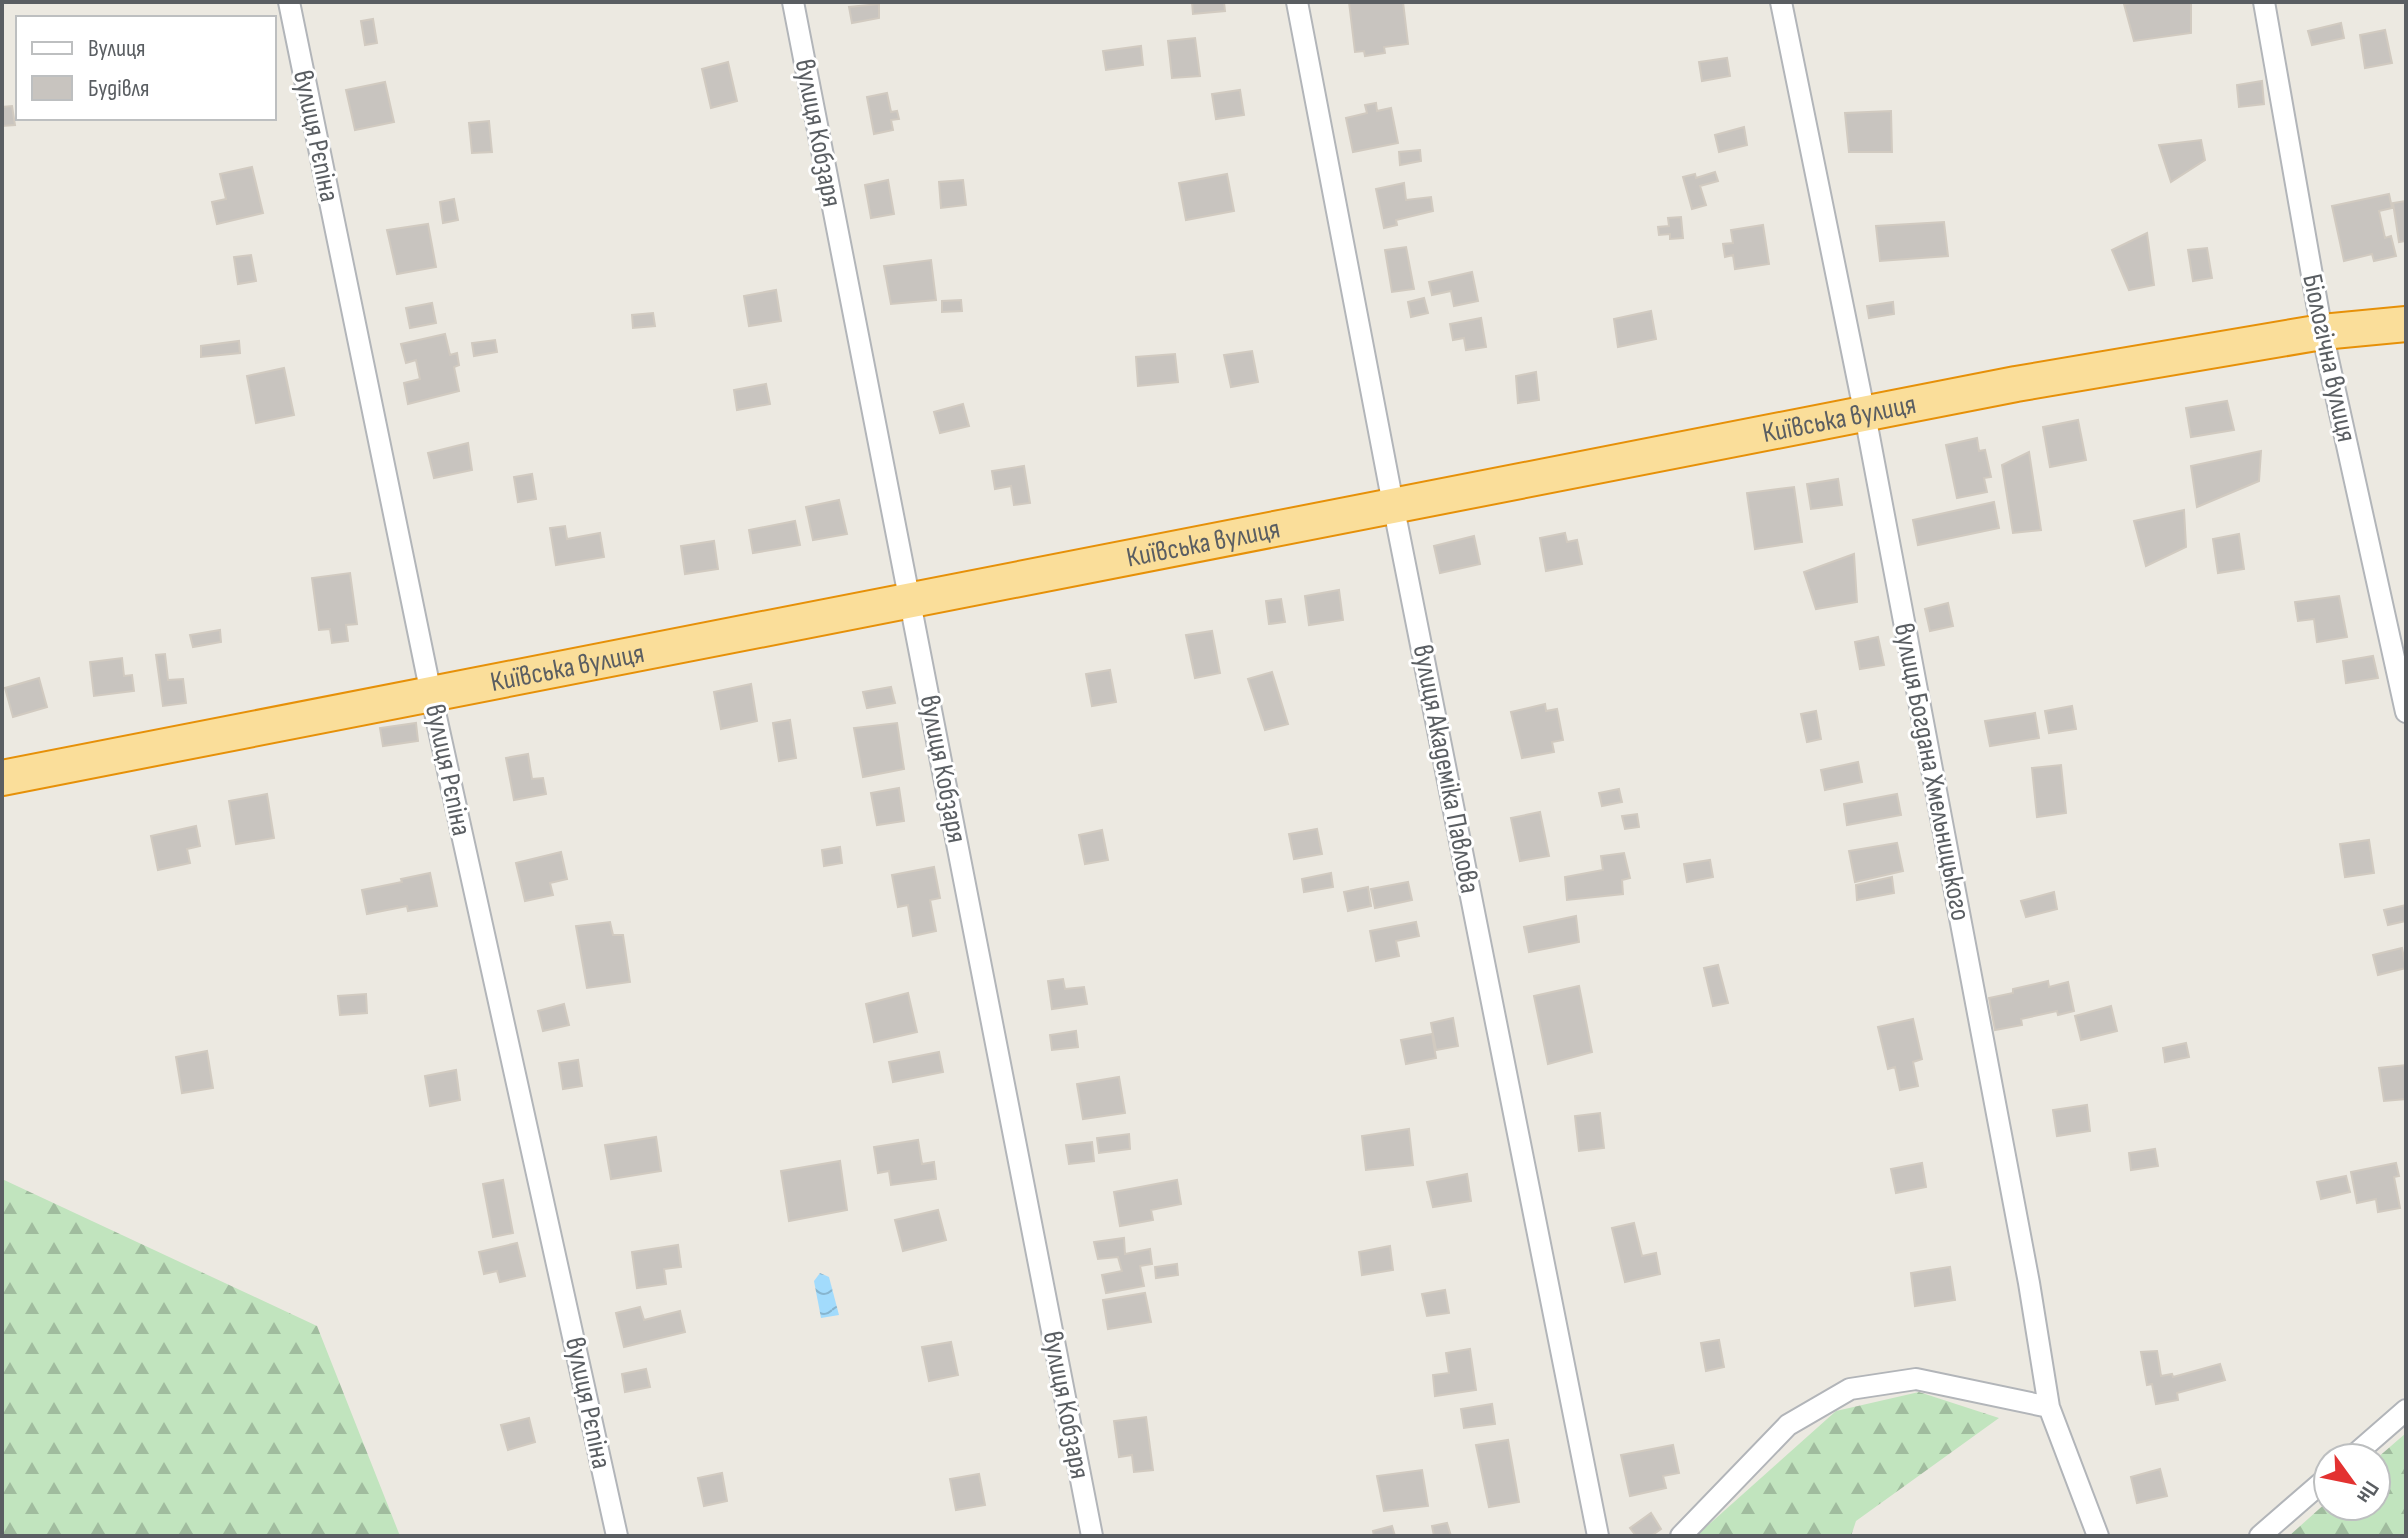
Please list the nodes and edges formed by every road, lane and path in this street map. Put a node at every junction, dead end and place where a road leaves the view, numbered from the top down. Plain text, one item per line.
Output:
1 (289, 2) edge
2 (793, 2) edge
3 (1297, 2) edge
4 (1781, 2) edge
5 (2264, 2) edge
6 (2406, 324) edge
7 (2322, 332) junction
8 (1865, 415) junction
9 (1393, 504) junction
10 (911, 601) junction
11 (431, 694) junction
12 (2406, 712) edge
13 (2, 778) edge
14 (2049, 1407) junction
15 (2406, 1410) edge
16 (2369, 1442) edge
17 (2312, 1491) edge
18 (617, 1536) edge
19 (1092, 1536) edge
20 (1598, 1536) edge
21 (1681, 1536) edge
22 (2098, 1536) edge
23 (2260, 1536) edge

1 - 11 street, вулиця Рєпіна
2 - 10 street, вулиця Кобзаря
3 - 9 street, вулиця Академіка Павлова
4 - 8 street, вулиця Богдана Хмельницького
5 - 7 street, Біологічна вулиця
6 - 7 highway, Київська вулиця
7 - 8 highway, Київська вулиця
7 - 12 street, Біологічна вулиця
8 - 9 highway, Київська вулиця
8 - 14 street, вулиця Богдана Хмельницького
9 - 10 highway, Київська вулиця
9 - 20 street, вулиця Академіка Павлова
10 - 11 highway, Київська вулиця
10 - 19 street, вулиця Кобзаря
11 - 13 highway, Київська вулиця
11 - 18 street, вулиця Рєпіна
14 - 21 street
14 - 22 street, вулиця Богдана Хмельницького
15 - 16 street
17 - 23 street

